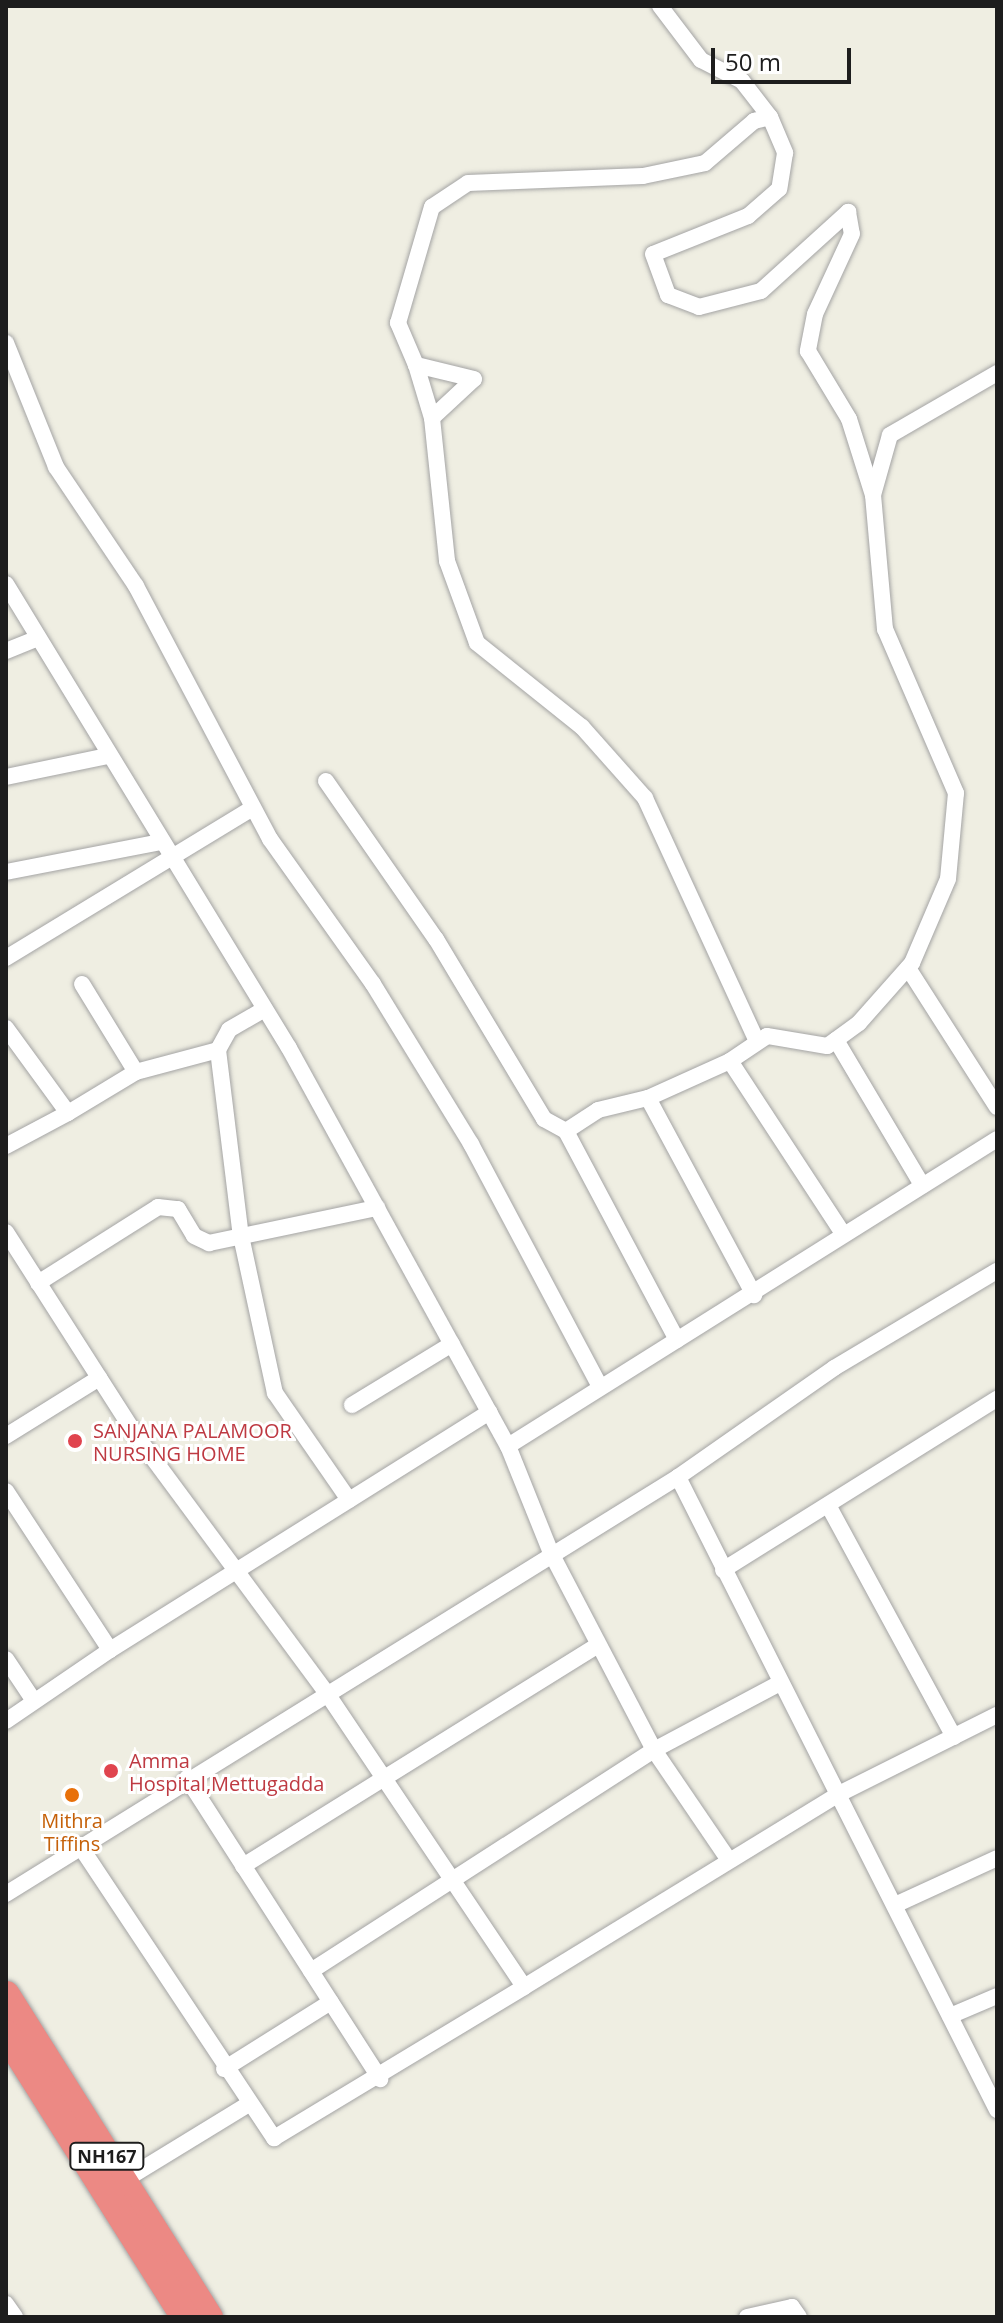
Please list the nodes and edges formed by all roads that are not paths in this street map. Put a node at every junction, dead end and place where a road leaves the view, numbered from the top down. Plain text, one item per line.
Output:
1 (660, 6) edge
2 (770, 117) junction
3 (6, 343) edge
4 (416, 365) junction
5 (997, 373) edge
6 (432, 418) junction
7 (873, 495) junction
8 (6, 584) edge
9 (38, 638) junction
10 (6, 651) edge
11 (107, 756) junction
12 (6, 777) edge
13 (326, 781) dead end
14 (253, 808) junction
15 (160, 842) junction
16 (171, 859) junction
17 (6, 872) edge
18 (6, 958) edge
19 (908, 968) junction
20 (82, 984) dead end
21 (263, 1010) junction
22 (6, 1028) edge
23 (836, 1040) junction
24 (757, 1042) junction
25 (218, 1050) junction
26 (730, 1061) junction
27 (136, 1072) junction
28 (648, 1098) junction
29 (997, 1107) edge
30 (68, 1113) junction
31 (566, 1131) junction
32 (997, 1139) edge
33 (6, 1146) edge
34 (922, 1185) junction
35 (377, 1208) junction
36 (6, 1232) edge
37 (843, 1234) junction
38 (241, 1236) junction
39 (997, 1271) edge
40 (38, 1283) junction
41 (754, 1295) junction
42 (677, 1340) junction
43 (452, 1344) junction
44 (99, 1378) junction
45 (600, 1387) junction
46 (997, 1399) edge
47 (352, 1405) dead end
48 (489, 1412) junction
49 (6, 1436) edge
50 (508, 1446) junction
51 (678, 1477) junction
52 (6, 1491) edge
53 (349, 1500) junction
54 (828, 1505) junction
55 (551, 1553) junction
56 (238, 1567) junction
57 (723, 1570) junction
58 (598, 1645) junction
59 (110, 1650) junction
60 (6, 1659) edge
61 (780, 1683) junction
62 (326, 1692) junction
63 (34, 1701) junction
64 (997, 1715) edge
65 (6, 1721) edge
66 (954, 1737) junction
67 (654, 1750) junction
68 (386, 1777) junction
69 (187, 1778) junction
70 (839, 1794) junction
71 (80, 1846) junction
72 (997, 1858) edge
73 (728, 1859) junction
74 (243, 1866) junction
75 (452, 1885) junction
76 (6, 1894) edge
77 (895, 1905) junction
78 (311, 1971) junction
79 (524, 1987) junction
80 (6, 1995) edge
81 (997, 1996) edge
82 (331, 2002) junction
83 (950, 2016) junction
84 (6, 2034) edge
85 (224, 2069) junction
86 (380, 2079) junction
87 (247, 2105) junction
88 (997, 2110) edge
89 (123, 2181) junction
90 (6, 2304) edge
91 (15, 2317) edge
92 (185, 2317) edge
93 (209, 2317) edge
94 (747, 2317) edge
95 (799, 2317) edge

1 - 2 street
2 - 4 street
2 - 7 street
3 - 14 street
4 - 6 street
4 - 6 street
5 - 7 street
6 - 24 street
7 - 19 street
8 - 9 street
9 - 10 street
9 - 11 street
11 - 12 street
11 - 15 street
13 - 31 street
14 - 16 street
14 - 45 street
15 - 16 street
15 - 17 street
16 - 18 street
16 - 21 street
19 - 23 street
19 - 29 street
20 - 27 street
21 - 25 street
21 - 35 street
22 - 30 street
23 - 24 street
23 - 34 street
24 - 26 street
25 - 27 street
25 - 38 street
26 - 28 street
26 - 37 street
27 - 30 street
28 - 31 street
28 - 41 street
30 - 33 street
31 - 42 street
32 - 34 street
34 - 37 street
35 - 38 street
35 - 43 street
36 - 40 street
37 - 41 street
38 - 40 street
38 - 53 street
39 - 51 street
40 - 44 street
41 - 42 street
42 - 45 street
43 - 47 street
43 - 48 street
44 - 49 street
44 - 56 street
45 - 50 street
46 - 54 street
48 - 50 street
48 - 53 street
50 - 55 street
51 - 55 street
51 - 57 street
52 - 59 street
53 - 56 street
54 - 57 street
54 - 66 street
55 - 58 street
55 - 62 street
56 - 59 street
56 - 62 street
57 - 61 street
58 - 67 street
58 - 68 street
59 - 63 street
60 - 63 street
61 - 67 street
61 - 70 street
62 - 68 street
62 - 69 street
63 - 65 street
64 - 66 street
66 - 70 street
67 - 73 street
67 - 75 street
68 - 74 street
68 - 75 street
69 - 71 street
69 - 74 street
70 - 73 street
70 - 77 street
71 - 76 street
71 - 85 street
72 - 77 street
73 - 79 street
74 - 78 street
75 - 78 street
75 - 79 street
77 - 83 street
78 - 82 street
79 - 86 street
80 - 89 highway, NH167
81 - 83 street
82 - 85 street
82 - 86 street
83 - 88 street
84 - 92 highway, NH167
85 - 87 street
86 - 87 street
87 - 89 street
89 - 93 highway, NH167
90 - 91 street
94 - 95 street

